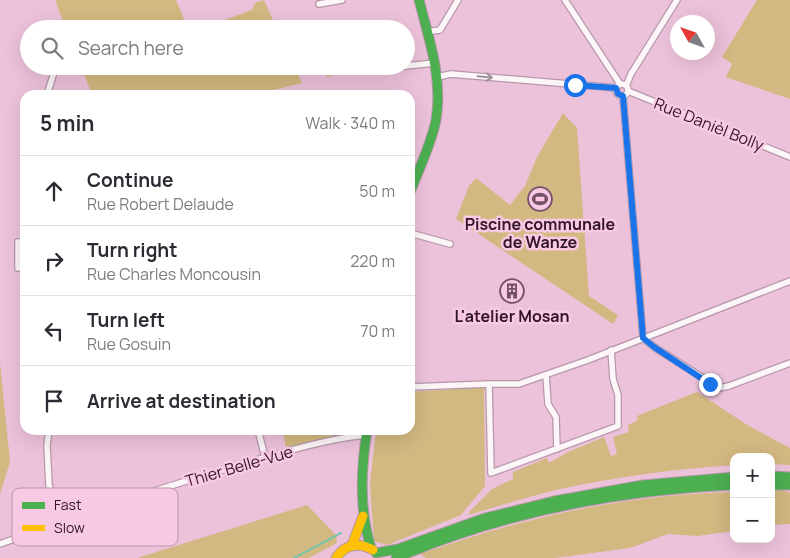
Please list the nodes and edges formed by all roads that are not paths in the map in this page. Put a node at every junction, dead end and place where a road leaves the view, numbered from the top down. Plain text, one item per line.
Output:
1 (342, 0) edge
2 (419, 0) edge
3 (458, 0) edge
4 (565, 0) edge
5 (677, 0) edge
6 (319, 4) dead end
7 (426, 32) junction
8 (434, 63) junction
9 (415, 65) edge
10 (53, 75) edge
11 (437, 77) junction
12 (623, 87) junction
13 (49, 90) edge
14 (623, 96) junction
15 (790, 157) edge
16 (415, 180) edge
17 (415, 234) edge
18 (20, 242) edge
19 (450, 244) dead end
20 (20, 268) edge
21 (790, 282) edge
22 (643, 338) junction
23 (611, 350) junction
24 (790, 362) edge
25 (546, 375) junction
26 (489, 384) junction
27 (415, 387) edge
28 (48, 435) edge
29 (259, 435) edge
30 (358, 435) edge
31 (367, 435) edge
32 (557, 449) junction
33 (265, 457) junction
34 (730, 477) edge
35 (790, 477) edge
36 (775, 481) edge
37 (775, 482) edge
38 (775, 483) edge
39 (730, 485) edge
40 (790, 485) edge
41 (50, 488) edge
42 (162, 488) edge
43 (790, 490) edge
44 (364, 513) junction
45 (12, 540) edge
46 (0, 544) edge
47 (352, 545) junction
48 (375, 553) edge
49 (336, 558) edge
50 (396, 558) edge

1 - 6 street
2 - 7 main road
3 - 7 street
4 - 12 street
5 - 12 street
7 - 8 main road
8 - 9 street
8 - 11 main road
10 - 13 street
11 -> 12 street, Rue Danièl Bolly
11 - 16 main road
12 - 14 street
12 - 14 street
12 - 15 street, Rue Danièl Bolly
14 - 22 street
17 - 19 street
18 - 20 street
21 - 22 street
22 - 23 street
22 - 24 street
23 - 25 street
23 - 32 street
25 - 26 street
25 - 32 street
26 - 27 street
26 - 32 street
28 - 41 street
29 - 33 street
30 - 33 street, Thier Belle-Vue
31 - 44 main road
33 - 42 street, Thier Belle-Vue
34 - 48 main road
35 - 36 main road
37 - 40 main road
38 - 43 street
39 - 50 main road
44 - 47 main road
44 - 48 main road
45 - 46 street, Thier Belle-Vue
47 - 48 main road
47 - 49 main road

